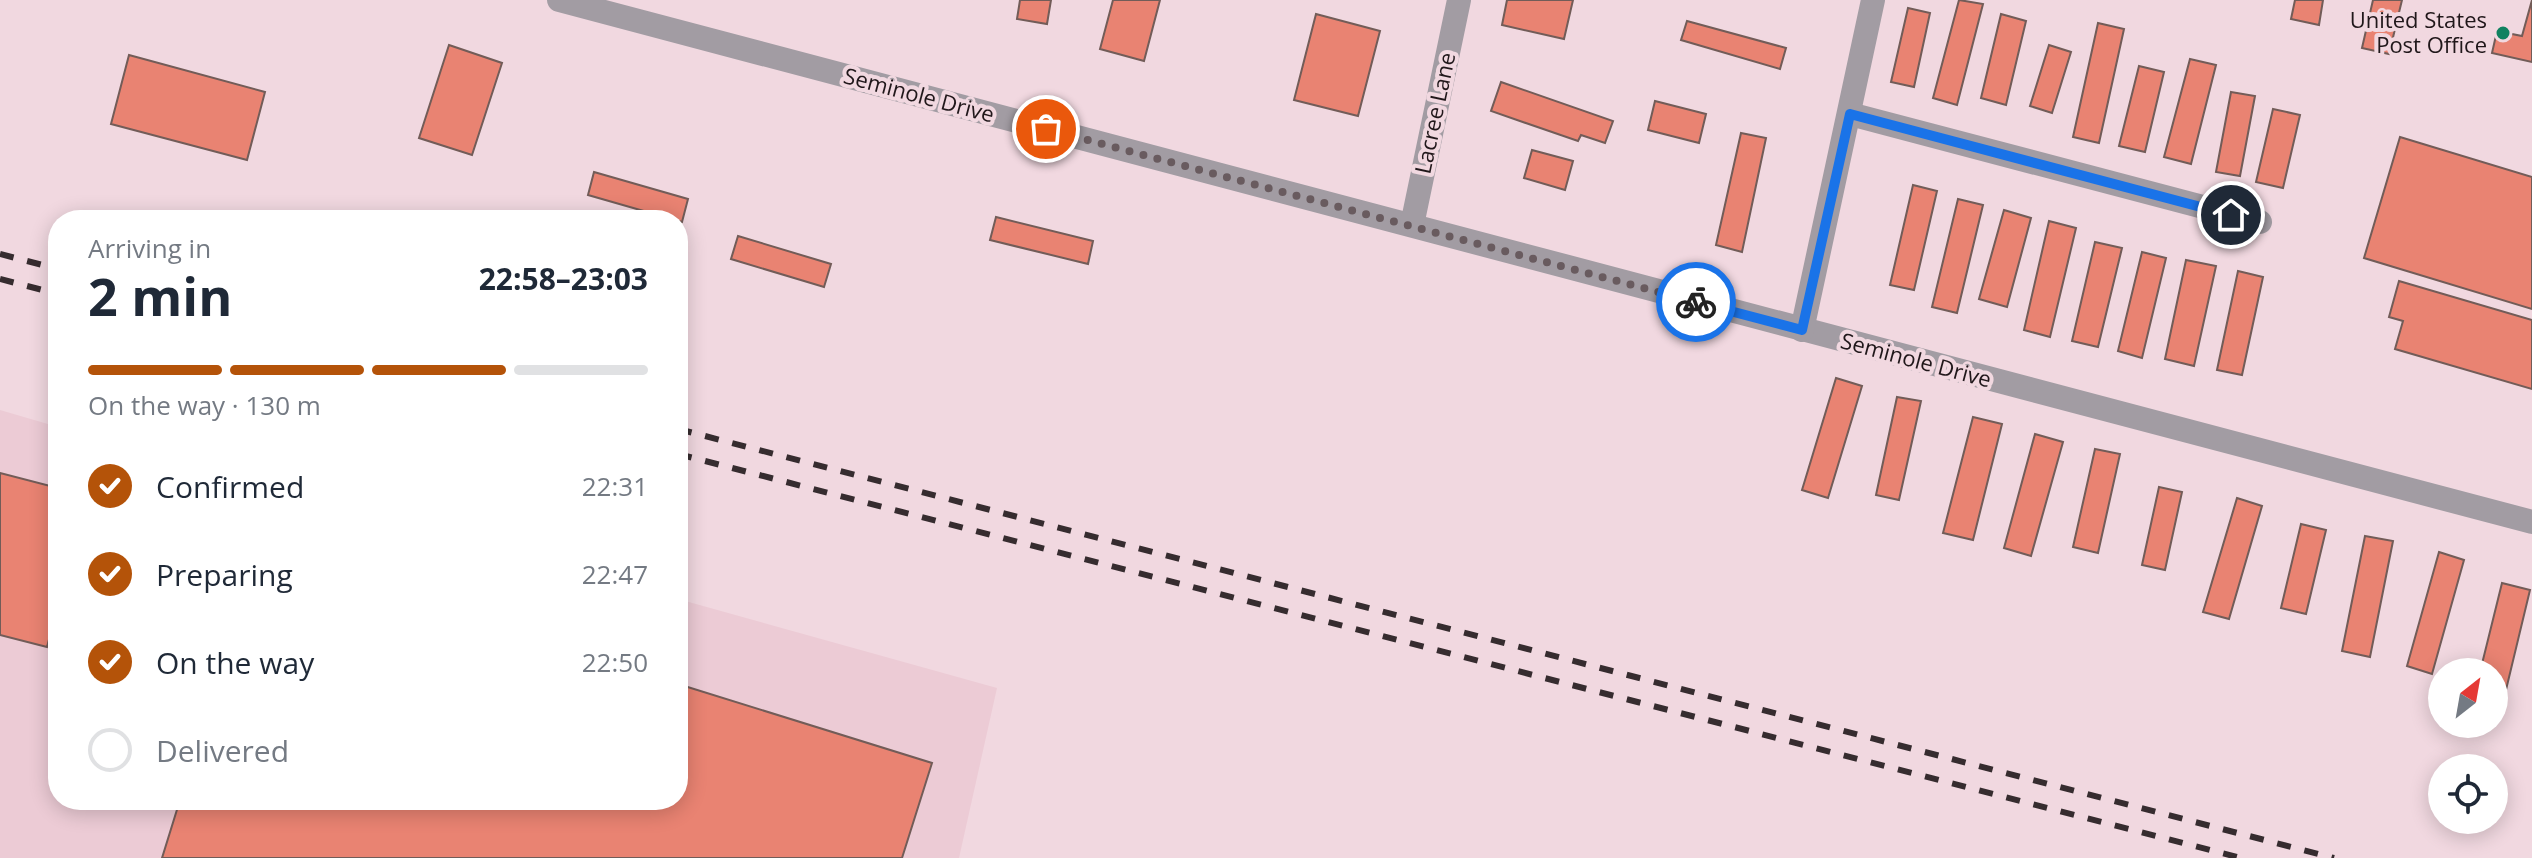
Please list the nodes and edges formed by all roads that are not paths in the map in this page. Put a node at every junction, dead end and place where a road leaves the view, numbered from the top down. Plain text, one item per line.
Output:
1 (559, 0) edge
2 (1459, 0) edge
3 (1873, 0) edge
4 (1850, 114) junction
5 (2260, 222) dead end
6 (1412, 225) junction
7 (1802, 330) junction
8 (2532, 522) edge

1 - 6 street, Seminole Drive
2 - 6 street, Lacree Lane
3 - 4 street
4 - 5 street
4 - 7 street
6 - 7 street, Seminole Drive
7 - 8 street, Seminole Drive

